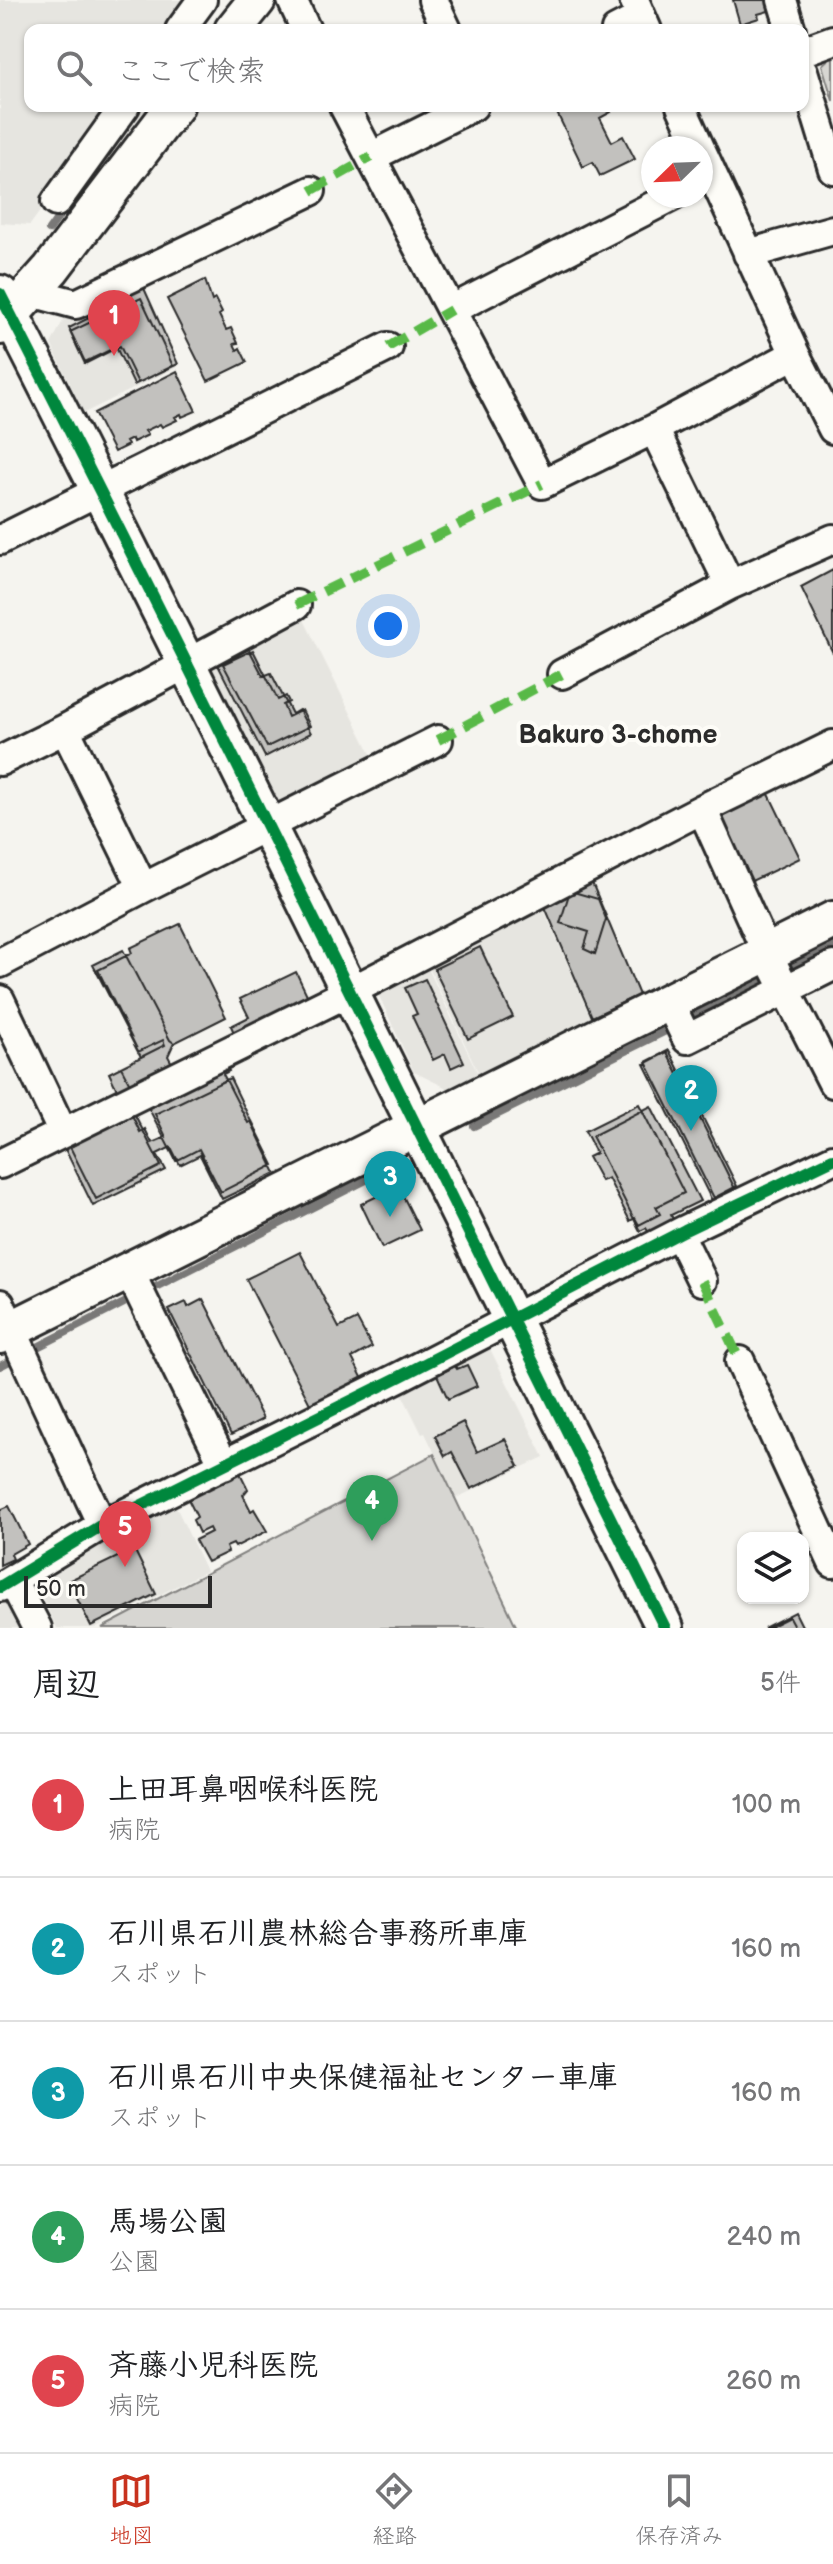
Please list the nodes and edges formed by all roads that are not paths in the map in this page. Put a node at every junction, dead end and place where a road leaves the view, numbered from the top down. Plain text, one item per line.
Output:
1 (202, 0) edge
2 (257, 0) edge
3 (292, 0) edge
4 (433, 0) edge
5 (782, 0) edge
6 (184, 24) edge
7 (238, 24) edge
8 (303, 24) edge
9 (444, 24) edge
10 (789, 24) edge
11 (833, 40) edge
12 (809, 49) edge
13 (809, 91) edge
14 (121, 112) edge
15 (170, 112) edge
16 (347, 112) edge
17 (461, 112) edge
18 (684, 112) edge
19 (695, 136) edge
20 (371, 157) junction
21 (833, 169) edge
22 (713, 190) edge
23 (311, 191) dead end
24 (56, 202) dead end
25 (650, 208) edge
26 (833, 230) edge
27 (748, 254) junction
28 (11, 307) edge
29 (451, 310) junction
30 (388, 347) dead end
31 (795, 354) junction
32 (832, 424) edge
33 (654, 429) junction
34 (100, 488) junction
35 (833, 539) edge
36 (0, 540) edge
37 (730, 585) junction
38 (296, 605) dead end
39 (186, 666) junction
40 (562, 674) dead end
41 (65, 729) junction
42 (438, 740) dead end
43 (833, 745) edge
44 (0, 761) edge
45 (702, 809) junction
46 (267, 828) junction
47 (143, 888) junction
48 (833, 920) edge
49 (767, 953) junction
50 (0, 963) edge
51 (833, 966) edge
52 (786, 990) junction
53 (351, 991) junction
54 (0, 1000) edge
55 (669, 1002) junction
56 (833, 1083) edge
57 (416, 1128) junction
58 (63, 1133) junction
59 (833, 1159) edge
60 (0, 1164) edge
61 (679, 1234) junction
62 (702, 1281) dead end
63 (137, 1288) junction
64 (512, 1319) junction
65 (12, 1336) edge
66 (740, 1361) dead end
67 (224, 1465) junction
68 (102, 1525) junction
69 (833, 1563) edge
70 (6, 1584) edge
71 (37, 1628) edge
72 (665, 1628) edge

1 - 6 street
2 - 7 street
3 - 8 street
4 - 9 street
5 - 10 street
11 - 12 street
13 - 21 street
14 - 24 street
15 - 28 street
16 - 20 street
17 - 20 street
18 - 19 street
20 - 29 street
22 - 27 street
23 - 28 street
25 - 29 street
26 - 27 street
27 - 31 street
28 - 34 street
29 - 33 street
30 - 34 street
31 - 32 street
31 - 33 street
33 - 37 street
34 - 36 street
34 - 39 street
35 - 37 street
37 - 40 street
38 - 39 street
39 - 41 street
39 - 46 street
41 - 44 street
41 - 47 street
42 - 46 street
43 - 45 street
45 - 49 street
45 - 53 street
46 - 47 street
46 - 53 street
47 - 50 street
48 - 49 street
49 - 52 street
49 - 55 street
51 - 52 street
52 - 55 street
52 - 56 street
53 - 57 street
53 - 58 street
54 - 58 street
55 - 57 street
57 - 63 street
57 - 64 street
58 - 60 street
59 - 61 street
61 - 62 street
61 - 64 street
63 - 65 street
63 - 67 street
64 - 67 street
64 - 72 street
65 - 68 street
66 - 69 street
67 - 68 street
68 - 70 street
70 - 71 street

